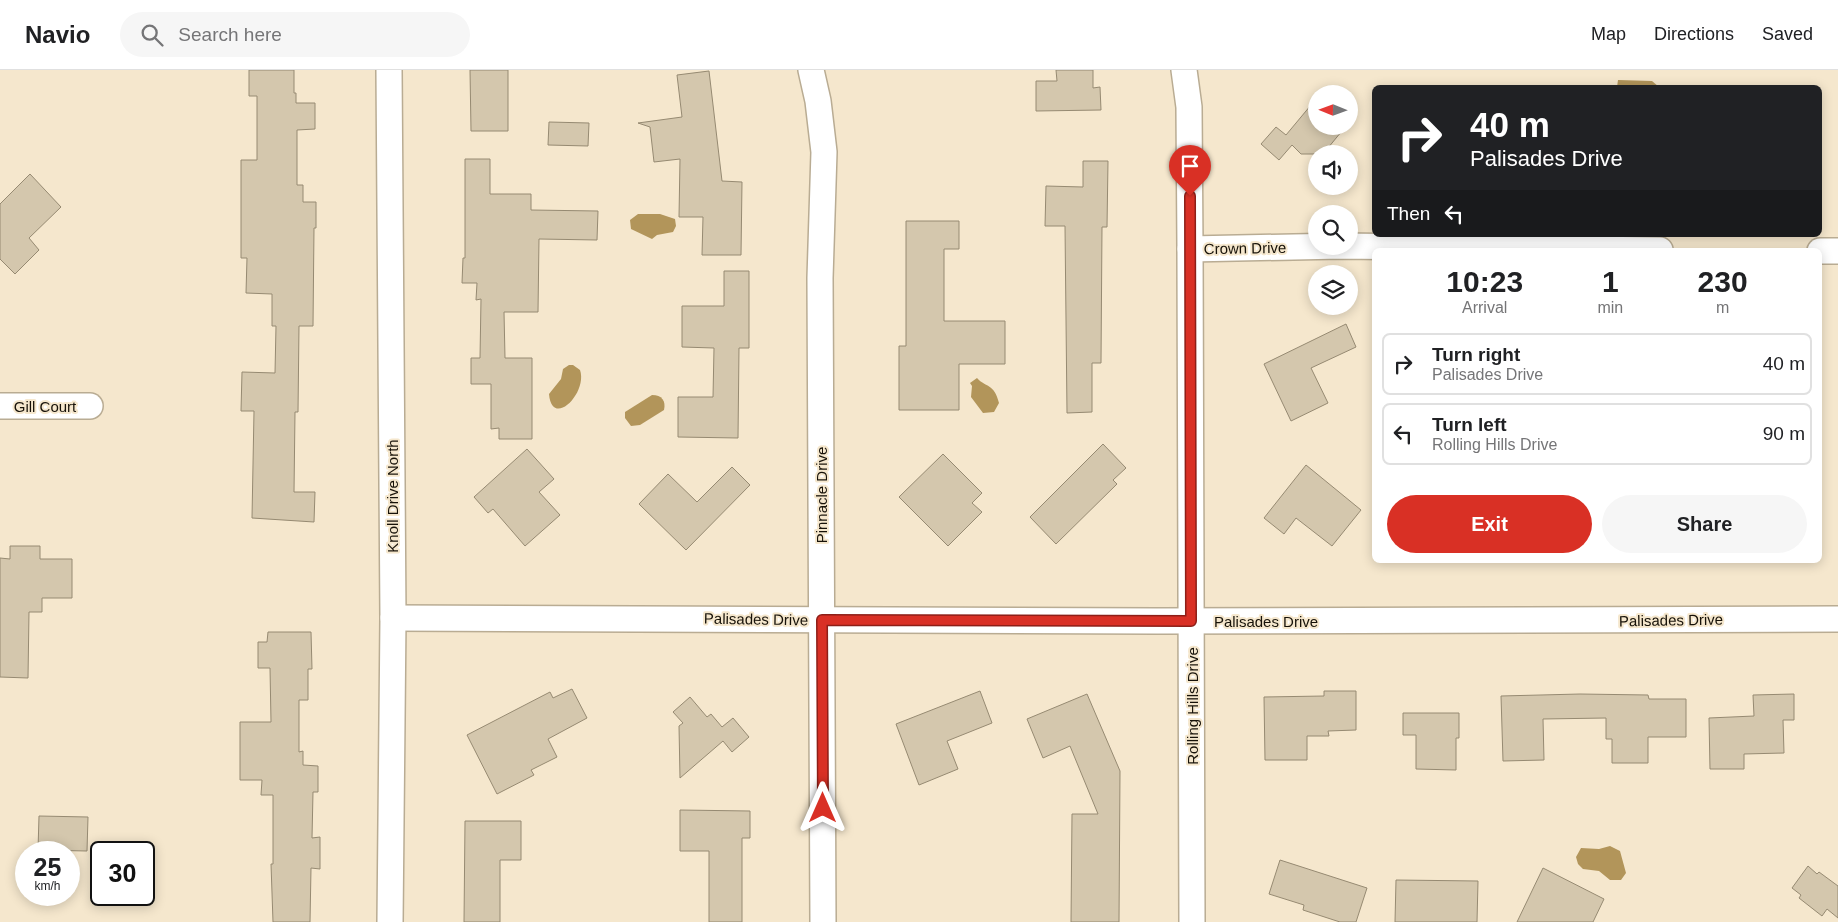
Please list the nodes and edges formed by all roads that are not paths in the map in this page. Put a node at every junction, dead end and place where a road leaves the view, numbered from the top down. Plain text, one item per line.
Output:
1 (389, 70) edge
2 (811, 70) edge
3 (1184, 70) edge
4 (1500, 248) edge
5 (1190, 249) junction
6 (1822, 251) edge
7 (1838, 251) edge
8 (0, 406) edge
9 (90, 406) dead end
10 (393, 618) junction
11 (1838, 619) edge
12 (822, 620) junction
13 (1191, 621) junction
14 (390, 922) edge
15 (823, 922) edge
16 (1192, 922) edge

1 - 10 street, Knoll Drive North
2 - 12 street, Pinnacle Drive
3 - 5 street, Rolling Hills Drive
4 - 5 street, Crown Drive
5 - 13 street, Rolling Hills Drive
6 - 7 street
8 - 9 street, Gill Court
10 - 12 street, Palisades Drive
10 - 14 street, Knoll Drive North
11 - 13 street, Palisades Drive
12 - 13 street, Palisades Drive
12 - 15 street, Pinnacle Drive
13 - 16 street, Rolling Hills Drive

